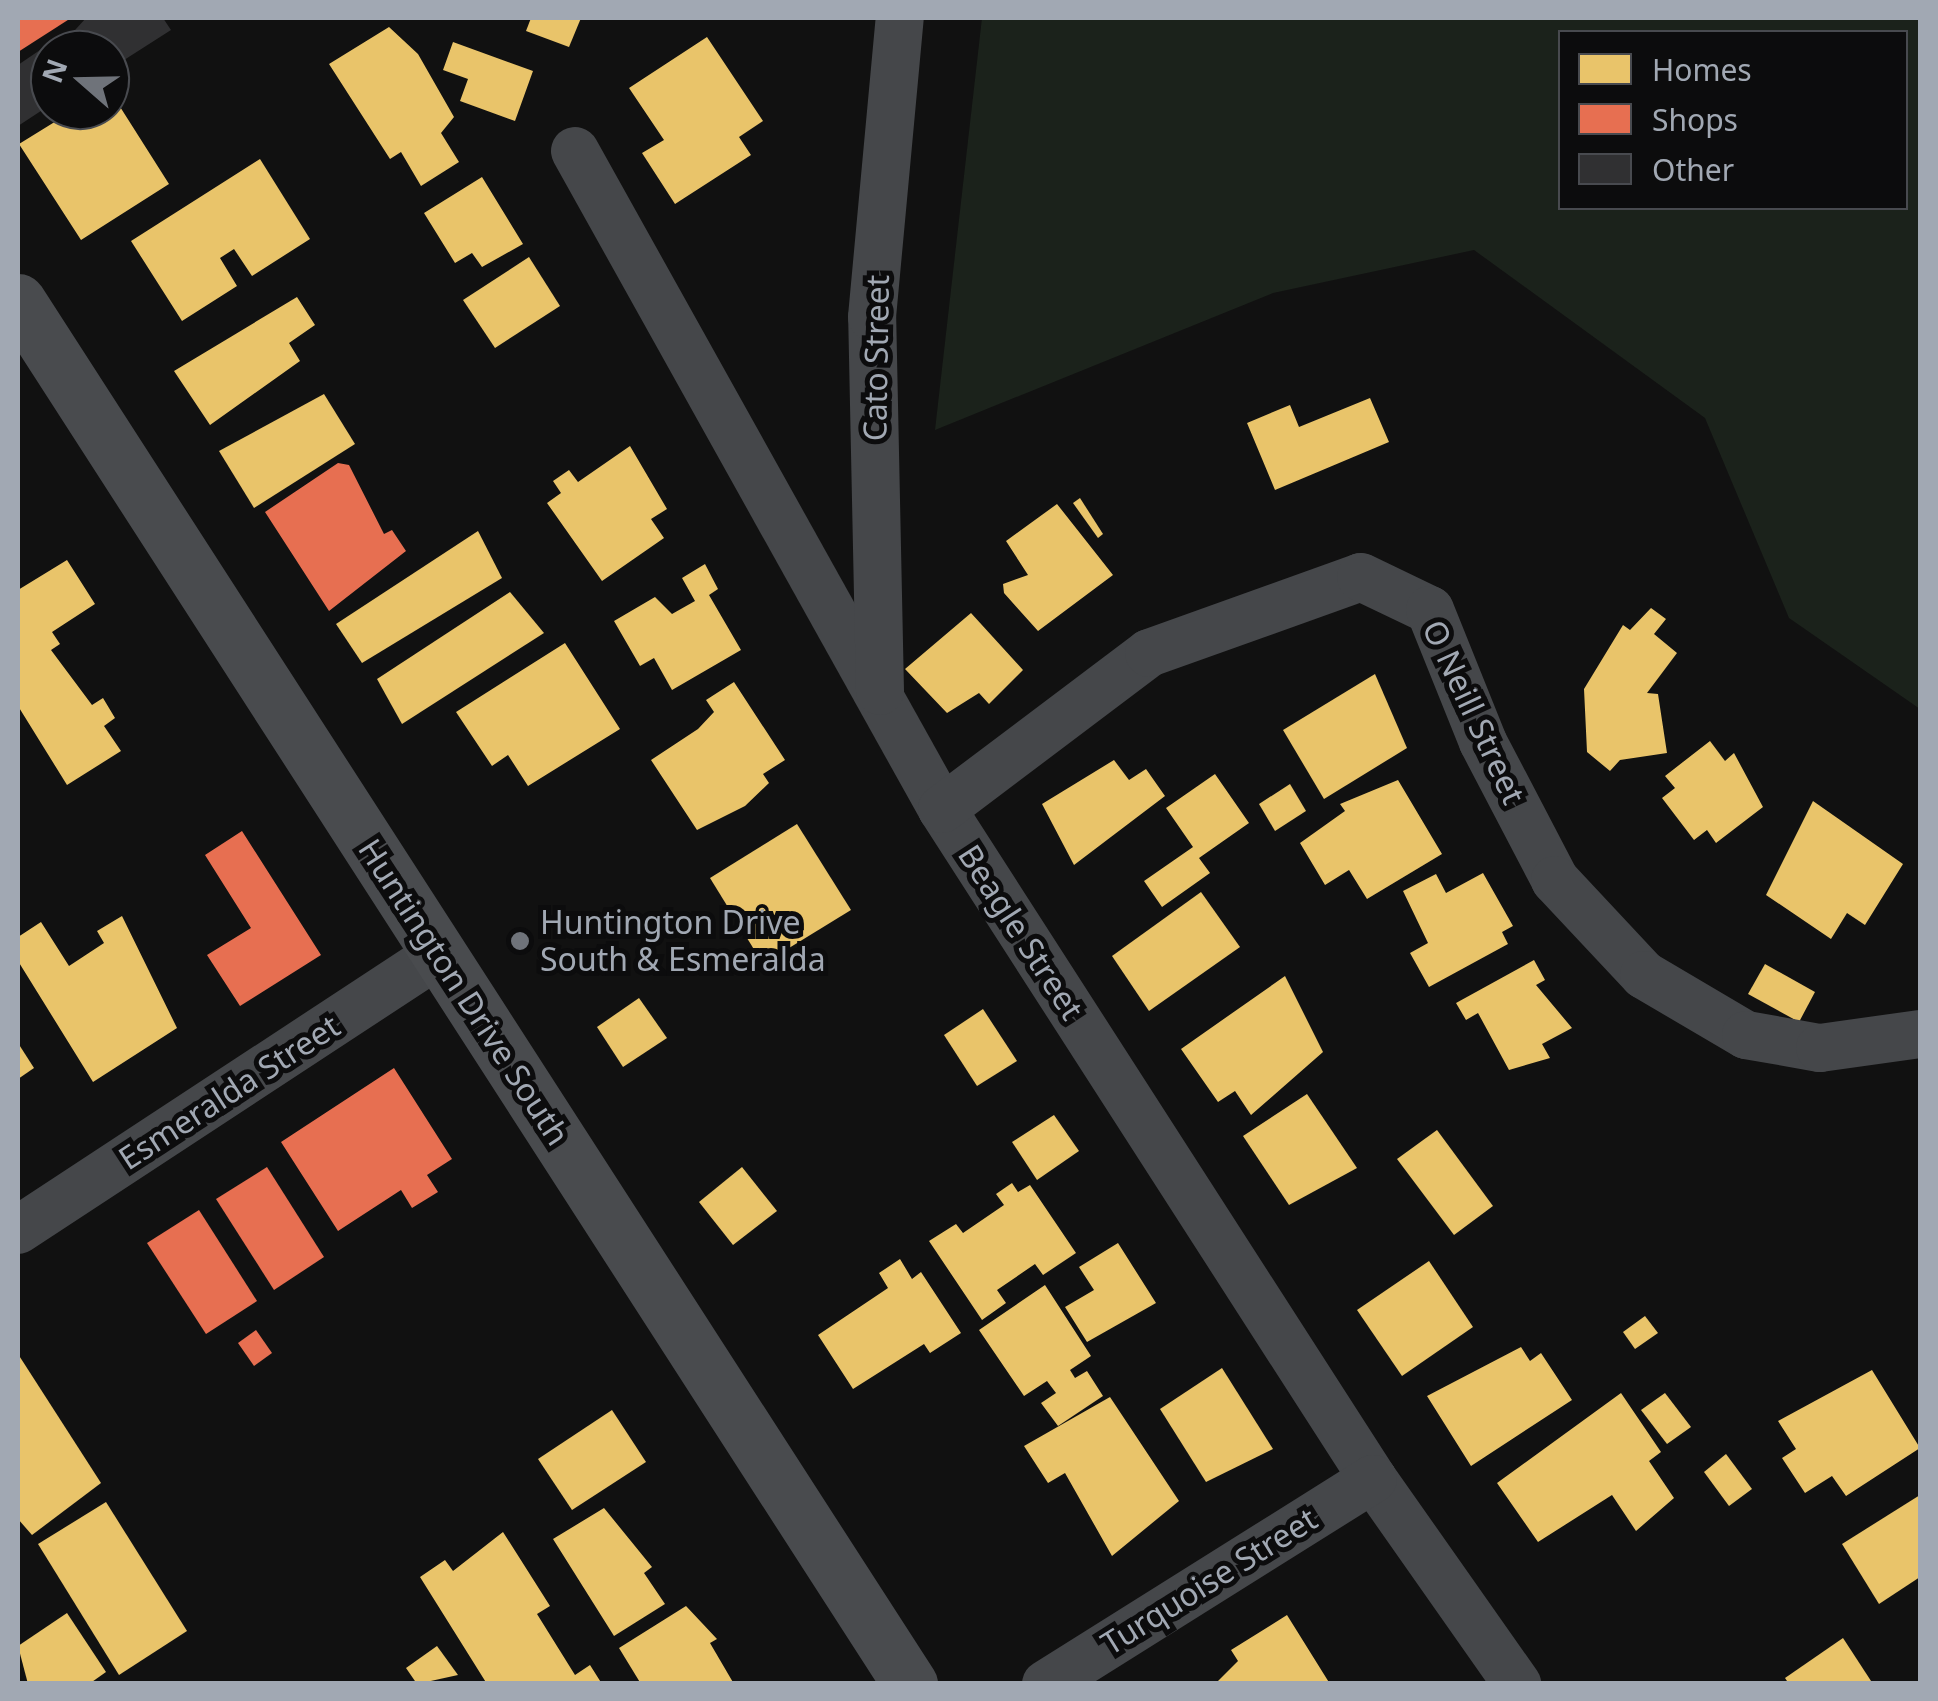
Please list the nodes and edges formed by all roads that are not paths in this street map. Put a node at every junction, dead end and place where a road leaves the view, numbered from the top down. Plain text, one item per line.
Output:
1 (900, 18) edge
2 (575, 151) dead end
3 (18, 300) edge
4 (880, 700) junction
5 (942, 809) junction
6 (440, 954) junction
7 (1920, 1034) edge
8 (18, 1230) edge
9 (1372, 1479) junction
10 (910, 1684) edge
11 (1046, 1684) edge
12 (1516, 1684) edge

1 - 4 street, Cato Street
2 - 4 street, Beagle Street
3 - 6 street, Huntington Drive South
4 - 5 street, Beagle Street
5 - 7 street, O Neill Street
5 - 9 street, Beagle Street
6 - 8 street, Esmeralda Street
6 - 10 street, Huntington Drive South
9 - 11 street, Turquoise Street
9 - 12 street, Beagle Street

